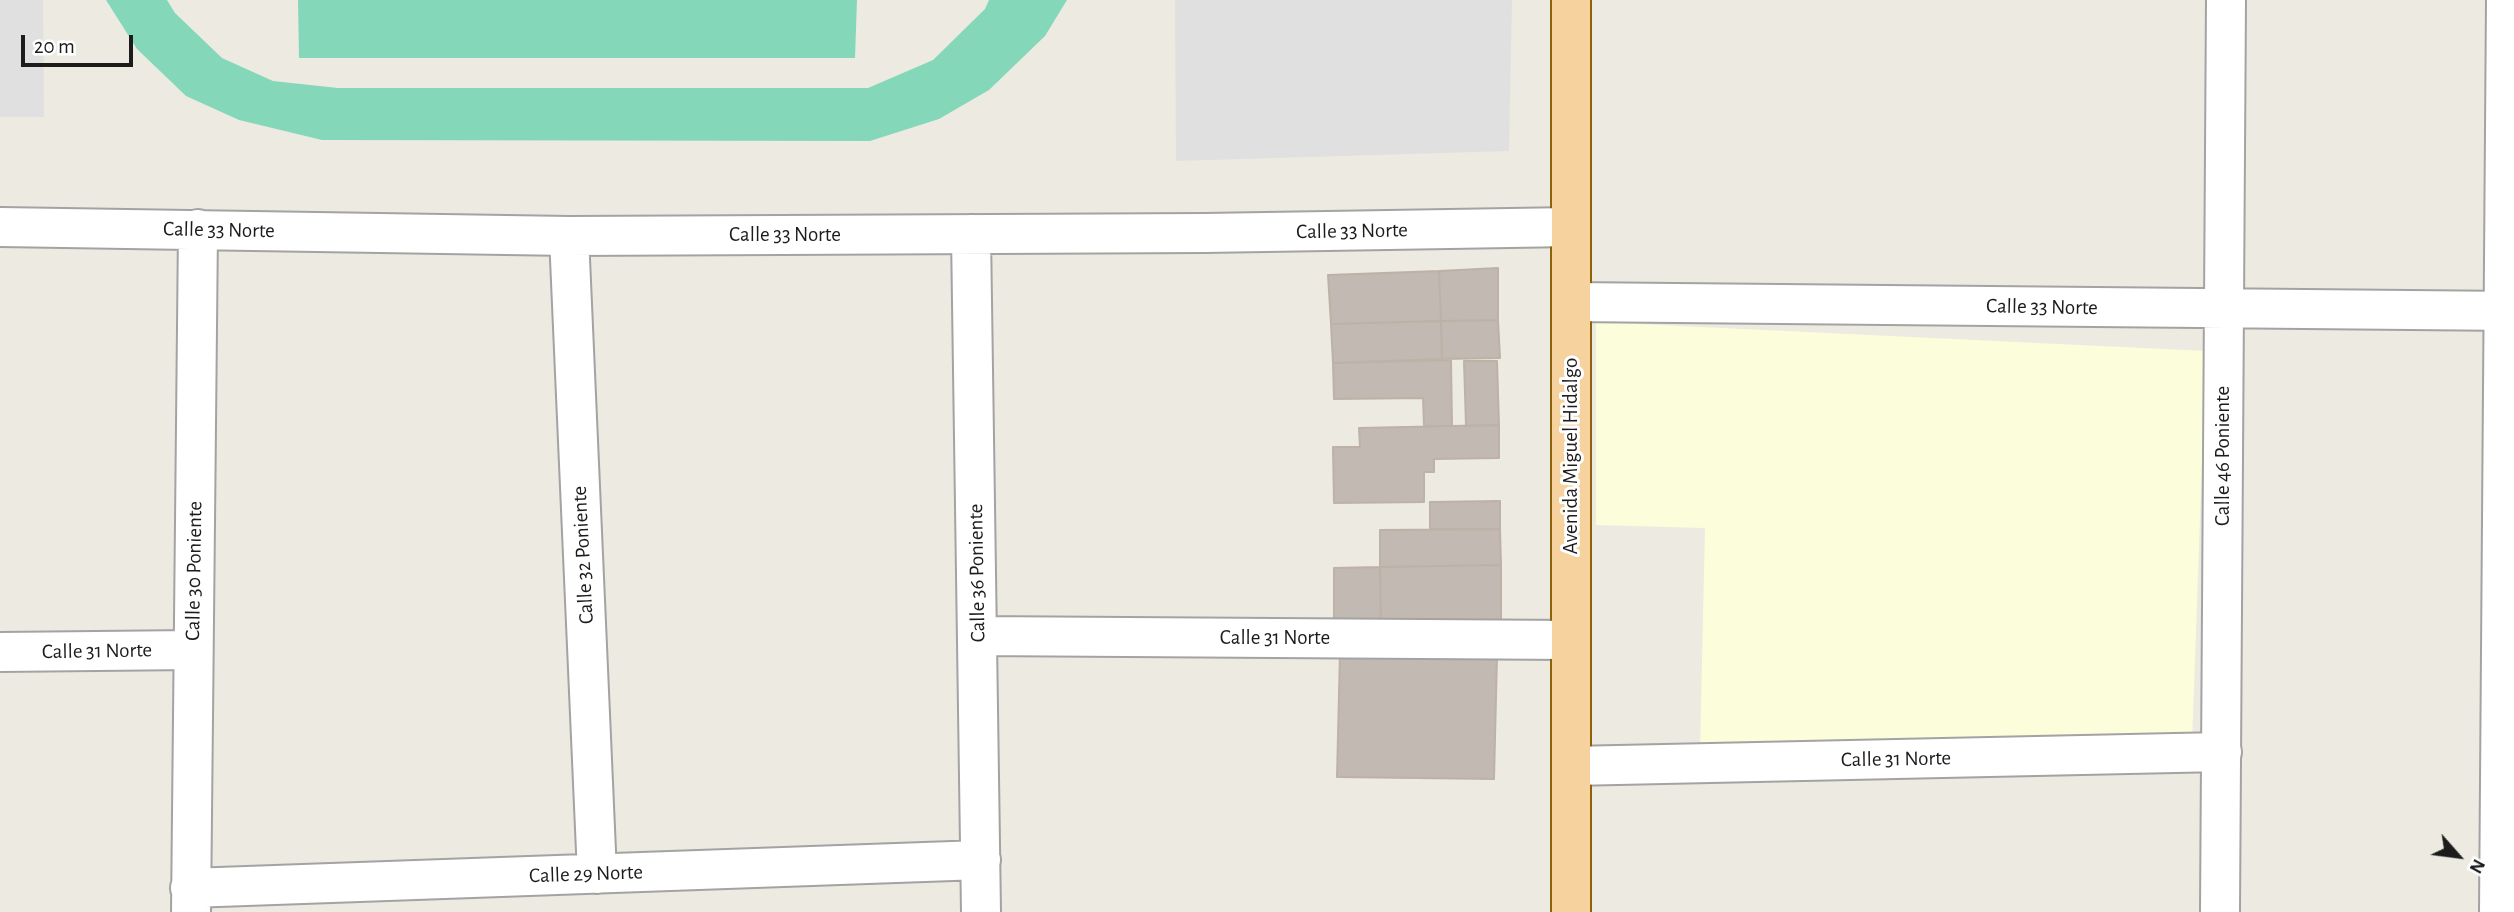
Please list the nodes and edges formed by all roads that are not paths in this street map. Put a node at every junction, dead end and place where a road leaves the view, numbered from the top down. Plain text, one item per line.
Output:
1 (1571, 0) edge
2 (2226, 0) edge
3 (2507, 0) edge
4 (0, 227) edge
5 (1571, 227) junction
6 (198, 229) junction
7 (971, 234) junction
8 (569, 236) junction
9 (1571, 302) junction
10 (2224, 308) junction
11 (2509, 311) edge
12 (978, 636) junction
13 (1571, 640) junction
14 (193, 650) junction
15 (0, 652) edge
16 (2222, 752) junction
17 (1571, 766) junction
18 (981, 860) junction
19 (597, 874) junction
20 (191, 900) edge
21 (981, 912) edge
22 (1571, 912) edge
23 (2220, 912) edge
24 (2499, 912) edge

1 - 5 main road, Avenida Miguel Hidalgo
2 - 10 street, Calle 46 Poniente
3 - 11 street
4 - 6 street, Calle 33 Norte
5 - 7 street, Calle 33 Norte
5 - 9 main road, Avenida Miguel Hidalgo
6 - 8 street, Calle 33 Norte
6 - 14 street, Calle 30 Poniente
7 - 8 street, Calle 33 Norte
7 - 12 street, Calle 36 Poniente
8 - 19 street, Calle 32 Poniente
9 - 10 street, Calle 33 Norte
9 - 13 main road, Avenida Miguel Hidalgo
10 - 11 street, Calle 33 Norte
10 - 16 street, Calle 46 Poniente
11 - 24 street
12 - 13 street, Calle 31 Norte
12 - 18 street, Calle 36 Poniente
13 - 17 main road, Avenida Miguel Hidalgo
14 - 15 street, Calle 31 Norte
14 - 20 street, Calle 30 Poniente
16 - 17 street, Calle 31 Norte
16 - 23 street, Calle 46 Poniente
17 - 22 main road, Avenida Miguel Hidalgo
18 - 19 street, Calle 29 Norte
18 - 21 street, Calle 36 Poniente
19 - 20 street, Calle 29 Norte

